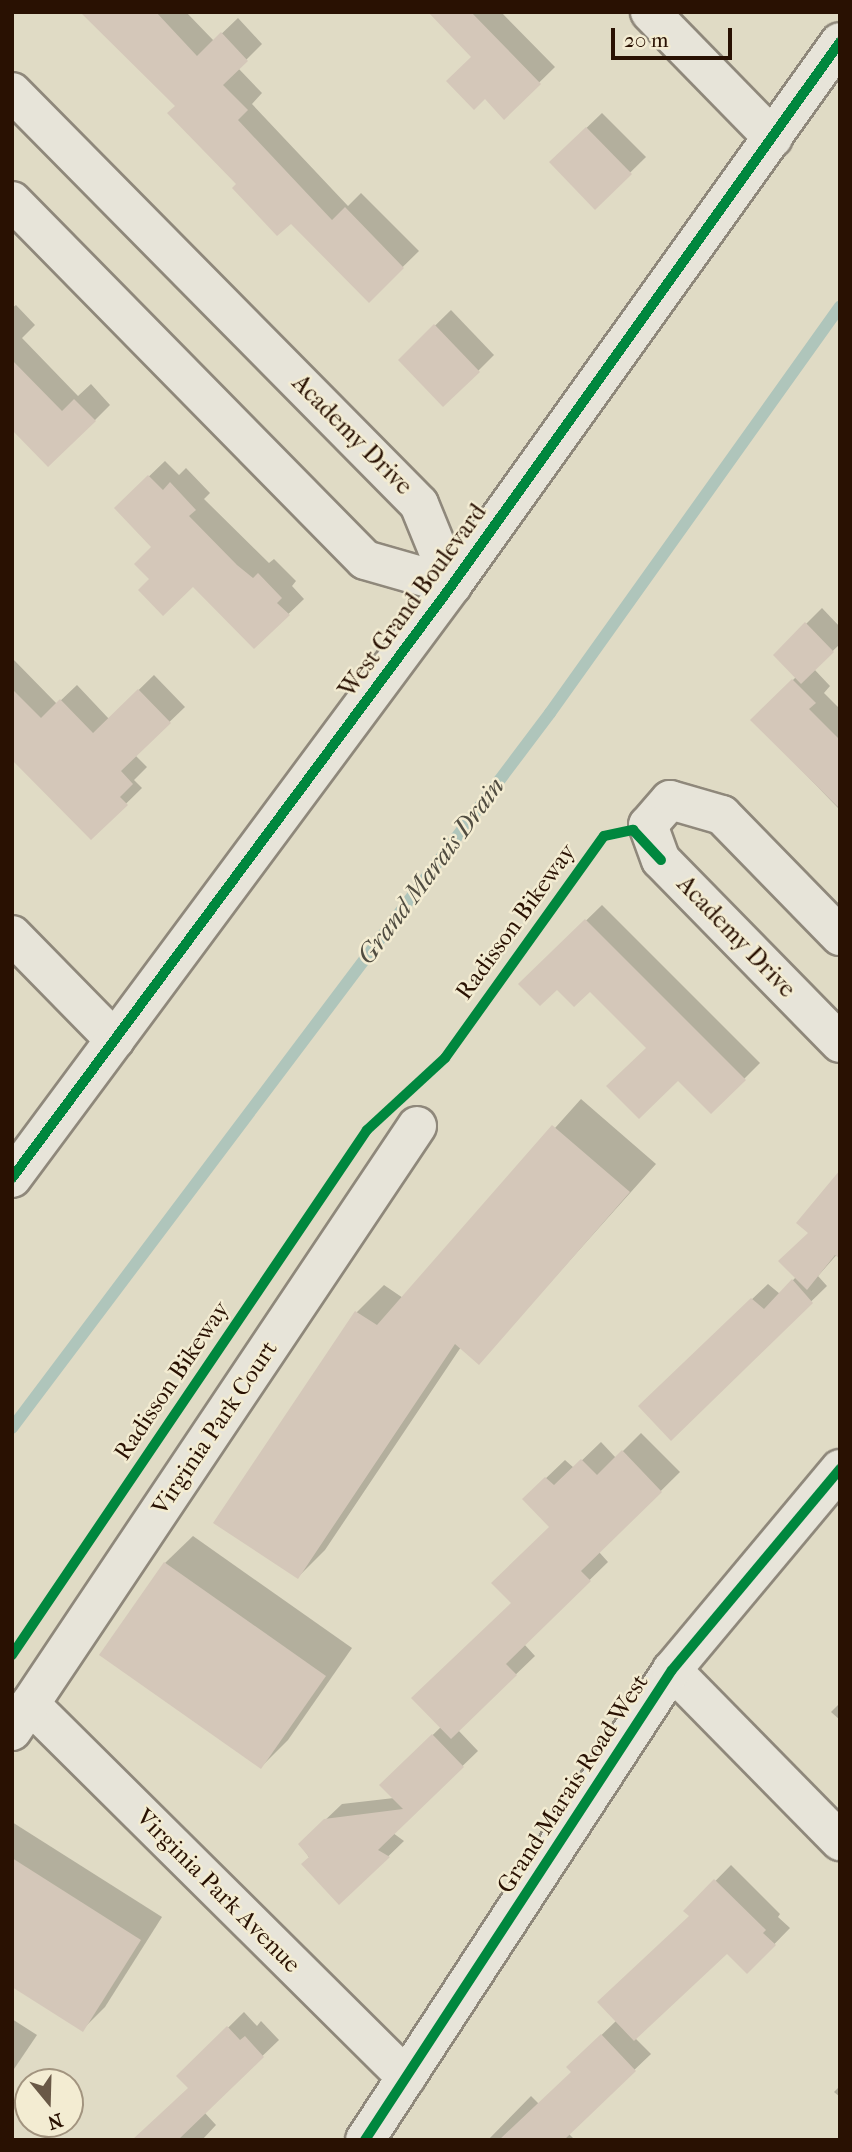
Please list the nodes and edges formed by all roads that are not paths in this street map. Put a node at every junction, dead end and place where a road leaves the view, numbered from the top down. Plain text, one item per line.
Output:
1 (650, 12) edge
2 (840, 41) edge
3 (12, 92) edge
4 (773, 138) junction
5 (12, 201) edge
6 (452, 585) junction
7 (12, 935) edge
8 (840, 936) edge
9 (115, 1040) junction
10 (840, 1043) edge
11 (417, 1126) dead end
12 (12, 1178) edge
13 (840, 1469) edge
14 (672, 1670) junction
15 (21, 1717) edge
16 (840, 1841) edge
17 (406, 2077) junction
18 (365, 2140) edge

1 - 4 street
2 - 4 street, West Grand Boulevard
3 - 6 street, Academy Drive
4 - 6 street, West Grand Boulevard
5 - 6 street
6 - 9 street, West Grand Boulevard
7 - 9 street
8 - 10 street, Academy Drive
9 - 12 street, West Grand Boulevard
11 - 15 street, Virginia Park Court
13 - 14 street, Grand Marais Road West
14 - 16 street
14 - 17 street, Grand Marais Road West
15 - 17 street, Virginia Park Avenue
17 - 18 street, Grand Marais Road West

